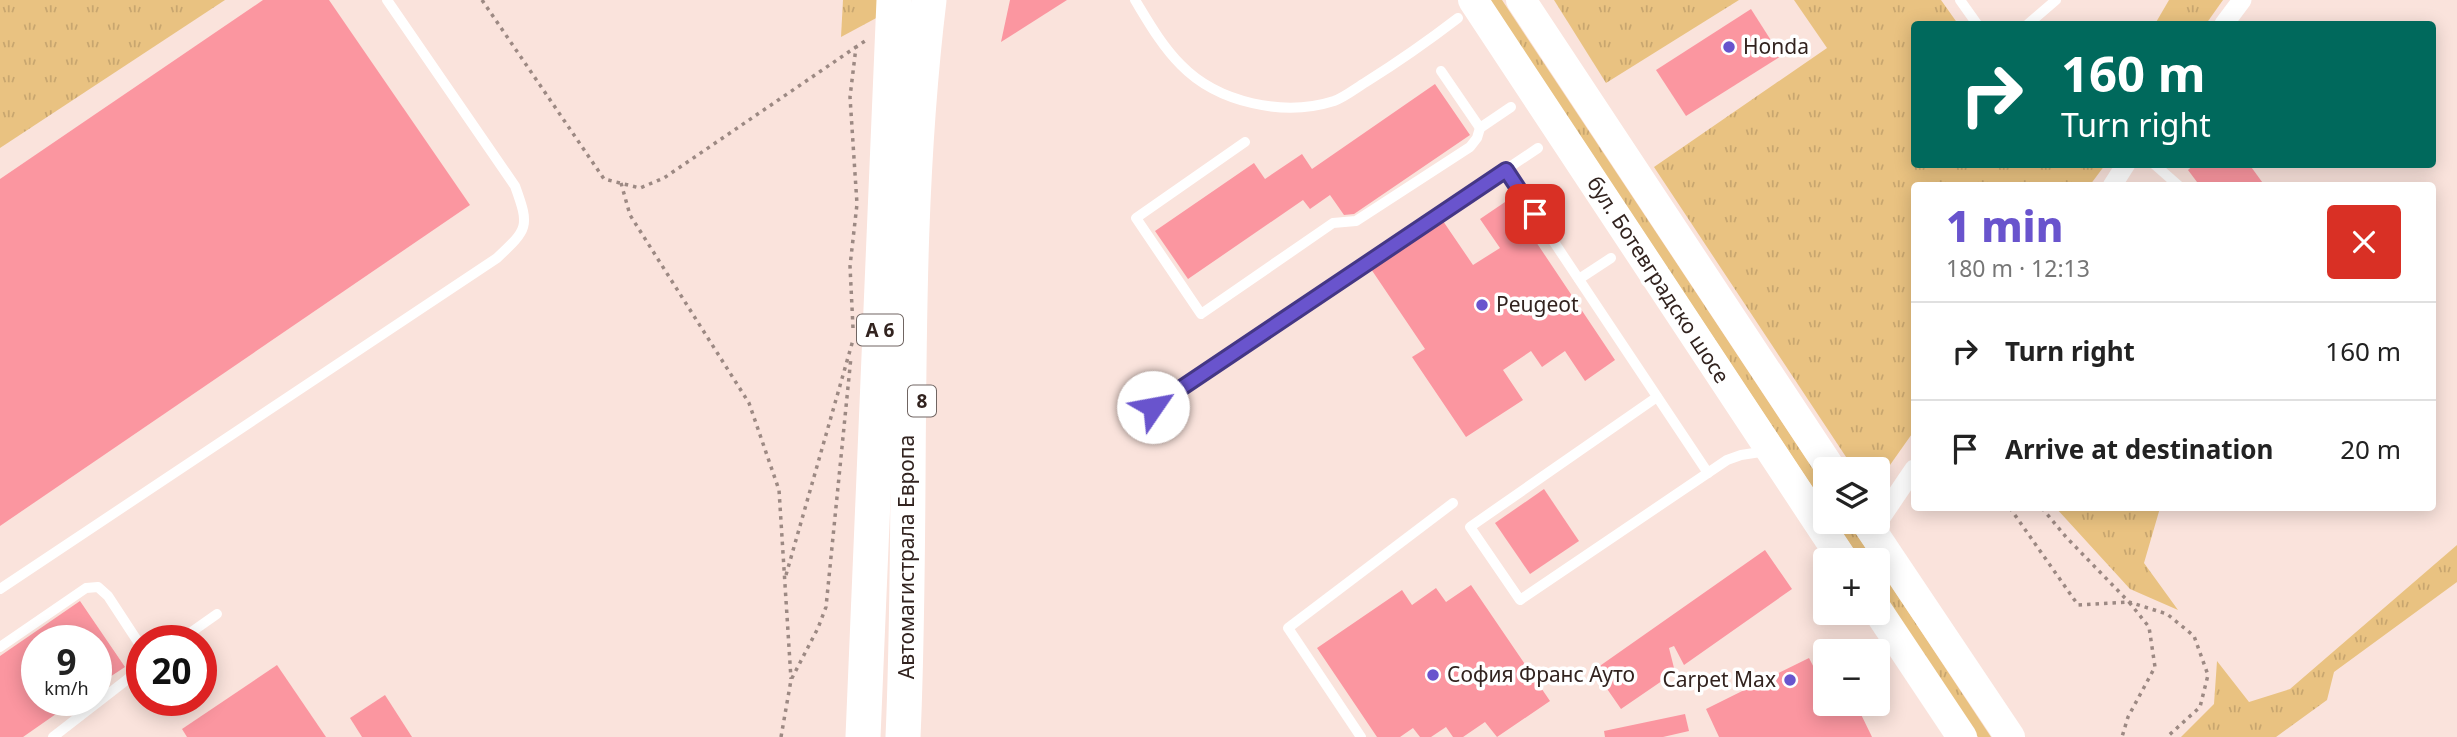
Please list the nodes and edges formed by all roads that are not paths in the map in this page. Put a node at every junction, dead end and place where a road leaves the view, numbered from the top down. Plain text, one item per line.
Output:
1 (387, 0) edge
2 (894, 0) edge
3 (929, 0) edge
4 (947, 0) edge
5 (1135, 0) edge
6 (1521, 0) edge
7 (1960, 0) edge
8 (2056, 0) edge
9 (2242, 0) edge
10 (1465, 9) edge
11 (1975, 21) edge
12 (2032, 21) edge
13 (2226, 21) edge
14 (1441, 71) dead end
15 (1511, 107) dead end
16 (1480, 128) junction
17 (1245, 142) dead end
18 (1538, 148) dead end
19 (2159, 168) edge
20 (1506, 170) junction
21 (2176, 182) edge
22 (1611, 258) dead end
23 (1579, 279) junction
24 (1657, 397) junction
25 (1153, 407) dead end
26 (1770, 451) junction
27 (1823, 457) edge
28 (1708, 473) junction
29 (1911, 473) edge
30 (1890, 499) edge
31 (1453, 503) dead end
32 (1874, 534) edge
33 (1835, 548) edge
34 (0, 589) edge
35 (217, 614) dead end
36 (127, 625) edge
37 (201, 625) edge
38 (1887, 625) edge
39 (0, 647) edge
40 (1906, 654) junction
41 (907, 661) junction
42 (126, 680) edge
43 (53, 737) edge
44 (863, 737) edge
45 (903, 737) edge
46 (1362, 737) edge
47 (1938, 737) edge
48 (1962, 737) edge
49 (2010, 737) edge

1 - 34 lane
2 - 44 highway, Автомагистрала Европа / A 6
3 - 41 highway, Автомагистрала Европа / A 6
4 - 41 highway, 8
5 - 10 lane
6 - 27 main road, бул. Ботевградско шосе
7 - 11 lane
8 - 12 lane
9 - 13 street
10 - 26 main road, бул. Ботевградско шосе
14 - 16 lane
15 - 16 lane
16 - 17 lane
18 - 20 lane
19 - 21 lane
20 - 23 lane
20 - 25 lane
22 - 23 lane
23 - 24 lane
24 - 28 lane
24 - 28 lane
26 - 28 lane
26 - 33 main road, бул. Ботевградско шосе
29 - 30 street
31 - 46 lane
32 - 49 main road
35 - 37 lane
36 - 39 lane
38 - 40 main road
40 - 47 main road
40 - 48 main road
41 - 45 highway, Автомагистрала Европа / A 6
42 - 43 lane

